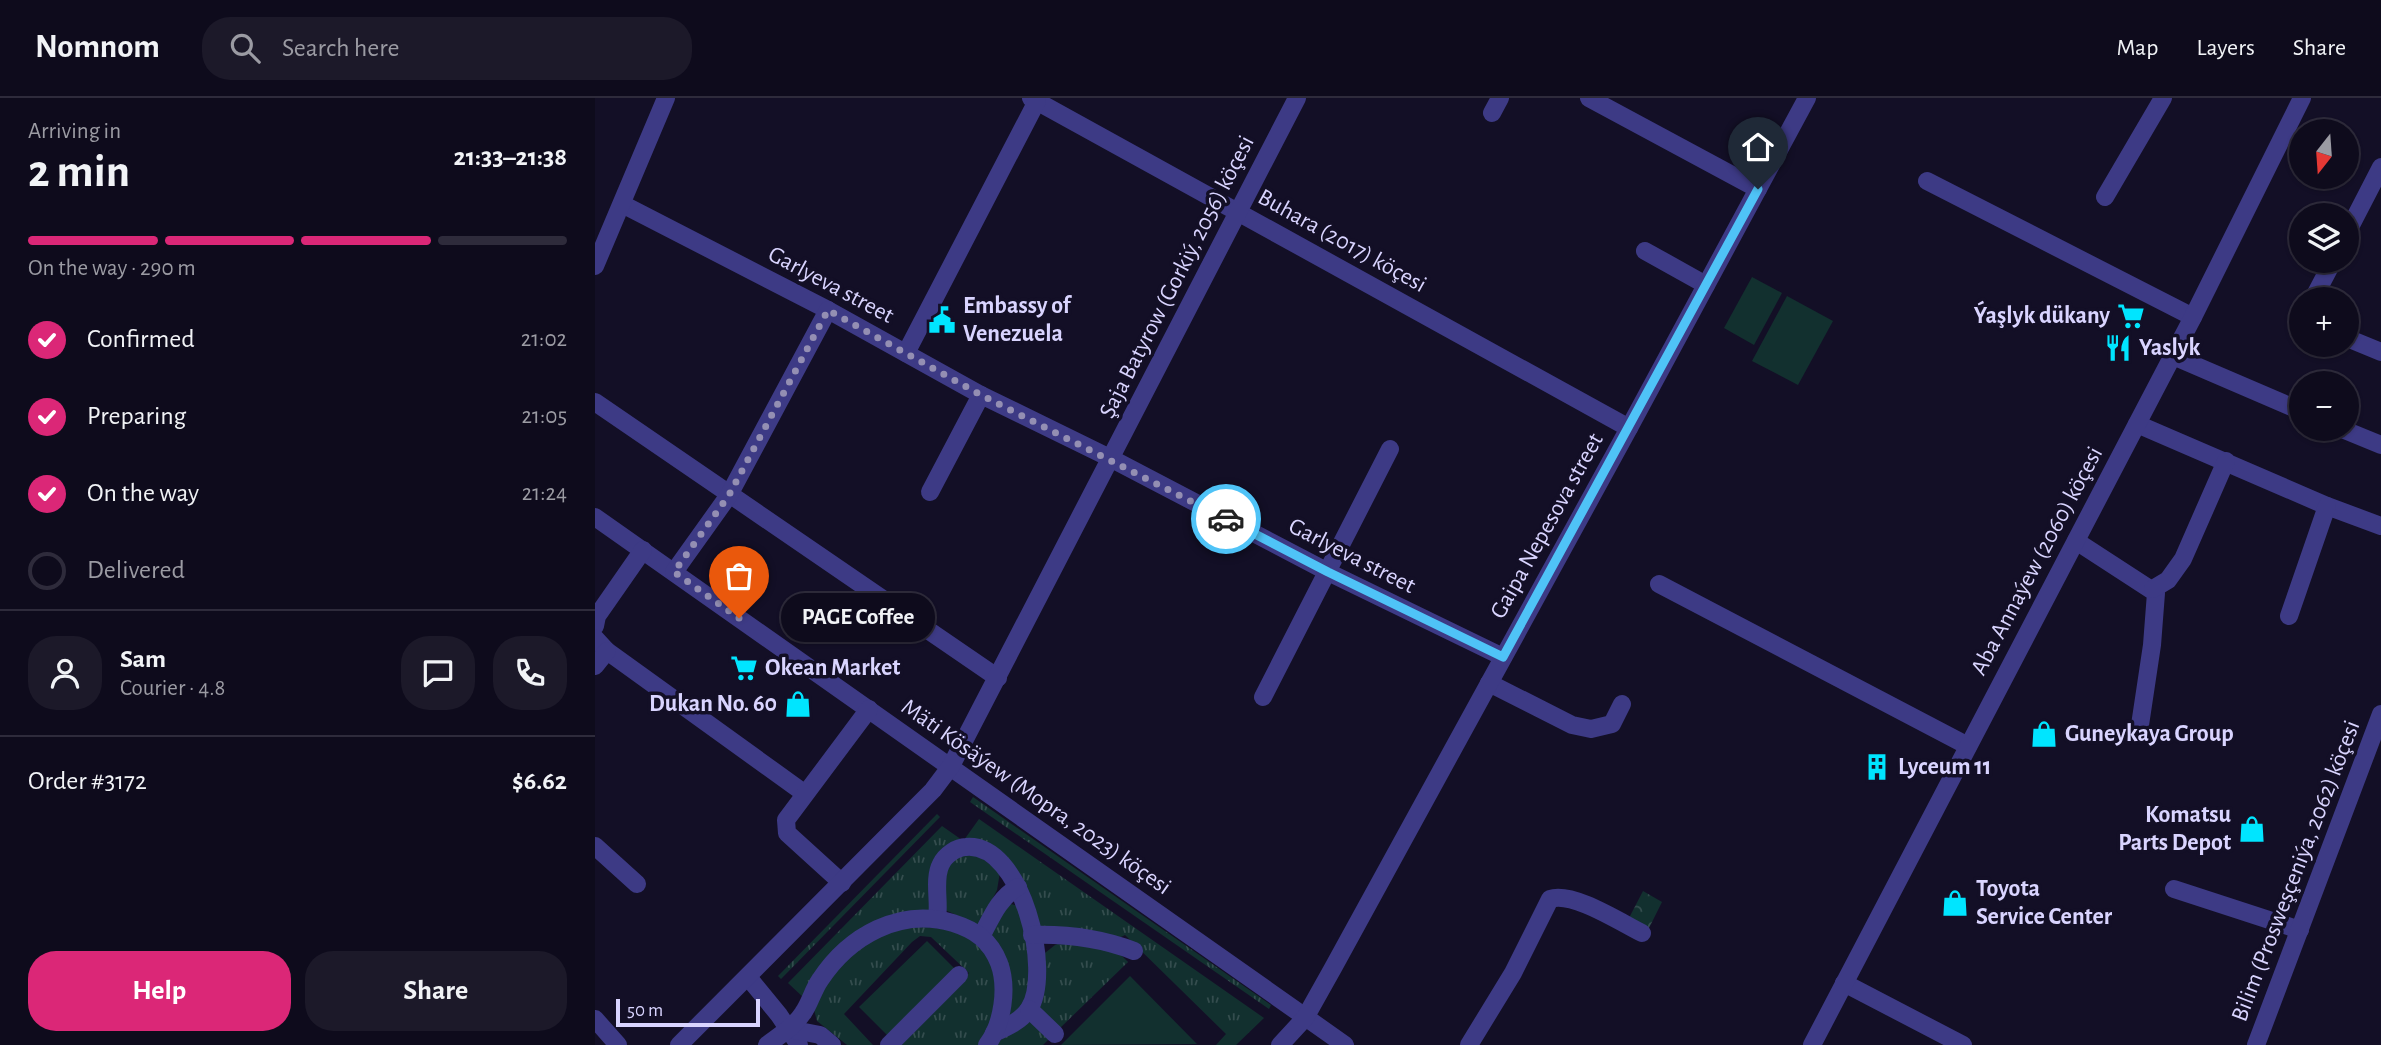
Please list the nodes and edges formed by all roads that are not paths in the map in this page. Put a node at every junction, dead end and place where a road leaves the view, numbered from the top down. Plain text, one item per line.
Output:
1 (666, 98) edge
2 (1297, 98) edge
3 (1589, 98) edge
4 (1807, 98) edge
5 (2163, 98) edge
6 (2302, 98) edge
7 (1034, 100) edge
8 (2381, 167) edge
9 (1927, 181) dead end
10 (1758, 189) junction
11 (2105, 197) dead end
12 (622, 204) junction
13 (2359, 210) edge
14 (1238, 212) junction
15 (1644, 251) dead end
16 (595, 266) edge
17 (1706, 285) junction
18 (828, 310) junction
19 (2193, 317) junction
20 (2359, 343) edge
21 (2381, 352) edge
22 (906, 353) junction
23 (2172, 355) junction
24 (981, 395) junction
25 (595, 402) edge
26 (2289, 406) edge
27 (2137, 424) junction
28 (1629, 428) junction
29 (2359, 436) edge
30 (2381, 445) edge
31 (1390, 449) dead end
32 (1112, 459) junction
33 (2226, 461) junction
34 (930, 492) dead end
35 (729, 495) junction
36 (2327, 506) junction
37 (595, 517) edge
38 (2381, 526) edge
39 (2076, 541) junction
40 (643, 550) junction
41 (674, 572) junction
42 (1328, 572) junction
43 (1658, 584) dead end
44 (2153, 589) junction
45 (2289, 616) dead end
46 (596, 618) edge
47 (601, 645) edge
48 (1503, 657) junction
49 (595, 666) edge
50 (998, 678) junction
51 (1489, 683) junction
52 (1263, 697) dead end
53 (1622, 704) dead end
54 (869, 709) junction
55 (2381, 714) edge
56 (2140, 725) dead end
57 (1968, 747) junction
58 (951, 766) junction
59 (804, 793) junction
60 (595, 846) edge
61 (842, 883) junction
62 (637, 884) dead end
63 (1018, 887) junction
64 (2174, 890) dead end
65 (937, 918) junction
66 (2300, 930) junction
67 (1642, 933) dead end
68 (1032, 935) junction
69 (982, 936) junction
70 (1134, 951) dead end
71 (959, 975) dead end
72 (748, 977) junction
73 (1844, 983) junction
74 (1029, 1009) junction
75 (1305, 1018) junction
76 (595, 1019) edge
77 (1055, 1034) dead end
78 (991, 1039) edge
79 (796, 1040) edge
80 (618, 1045) edge
81 (679, 1045) edge
82 (767, 1045) edge
83 (832, 1045) edge
84 (889, 1045) edge
85 (1280, 1045) edge
86 (1345, 1045) edge
87 (1469, 1045) edge
88 (1812, 1045) edge
89 (1963, 1045) edge
90 (2256, 1045) edge

1 - 12 street
2 - 14 street, Şaja Batyrow (Gorkiý, 2056) köçesi
3 - 10 street
4 - 10 street, Gaipa Nepesova street
5 - 11 street
6 - 19 street, Aba Annaýew (2060) köçesi
7 - 14 street, Buhara (2017) köçesi
7 - 22 street
8 - 13 street
9 - 19 street
10 - 17 street, Gaipa Nepesova street
12 - 16 street
12 - 18 street, Garlyeva street
14 - 28 street, Buhara (2017) köçesi
14 - 32 street, Şaja Batyrow (Gorkiý, 2056) köçesi
15 - 17 street
17 - 28 street, Gaipa Nepesova street
18 - 22 street, Garlyeva street
18 - 35 street
19 - 23 street, Aba Annaýew (2060) köçesi
20 - 21 street
22 - 24 street, Garlyeva street
23 - 26 street
23 - 27 street, Aba Annaýew (2060) köçesi
24 - 32 street, Garlyeva street
24 - 34 street
25 - 35 street
27 - 33 street
27 - 39 street, Aba Annaýew (2060) köçesi
28 - 48 street, Gaipa Nepesova street
29 - 30 street
31 - 42 street
32 - 42 street, Garlyeva street
32 - 50 street, Şaja Batyrow (Gorkiý, 2056) köçesi
33 - 36 street
33 - 44 street
35 - 41 street
35 - 50 street
36 - 38 street
36 - 45 street
37 - 40 street, Mäti Kösäýew (Mopra, 2023) köçesi
39 - 44 street
39 - 57 street, Aba Annaýew (2060) köçesi
40 - 41 street, Mäti Kösäýew (Mopra, 2023) köçesi
40 - 46 street
41 - 54 street, Mäti Kösäýew (Mopra, 2023) köçesi
42 - 48 street, Garlyeva street
42 - 52 street
43 - 57 street
44 - 56 street
47 - 49 street
47 - 59 street
48 - 51 street, Gaipa Nepesova street
50 - 58 street, Şaja Batyrow (Gorkiý, 2056) köçesi
51 - 53 street
51 - 75 street, Gaipa Nepesova street
54 - 58 street, Mäti Kösäýew (Mopra, 2023) köçesi
54 - 59 street
55 - 66 street, Bilim (Prosweşçeniýa, 2062) köçesi
57 - 73 street, Aba Annaýew (2060) köçesi
58 - 61 street, Şaja Batyrow (Gorkiý, 2056) köçesi
58 - 75 street, Mäti Kösäýew (Mopra, 2023) köçesi
59 - 61 street
60 - 62 street
61 - 72 street, Şaja Batyrow (Gorkiý, 2056) köçesi
63 - 65 street
63 - 68 street
63 - 69 street
64 - 66 street
65 - 69 street
65 - 79 street
66 - 90 street, Bilim (Prosweşçeniýa, 2062) köçesi
67 - 87 street
68 - 70 street
68 - 74 street
69 - 78 street
71 - 84 street
72 - 79 street
72 - 81 street, Şaja Batyrow (Gorkiý, 2056) köçesi
73 - 88 street, Aba Annaýew (2060) köçesi
73 - 89 street
74 - 77 street
74 - 78 street
75 - 85 street, Gaipa Nepesova street
75 - 86 street, Mäti Kösäýew (Mopra, 2023) köçesi
76 - 80 street
79 - 82 street
79 - 83 street

